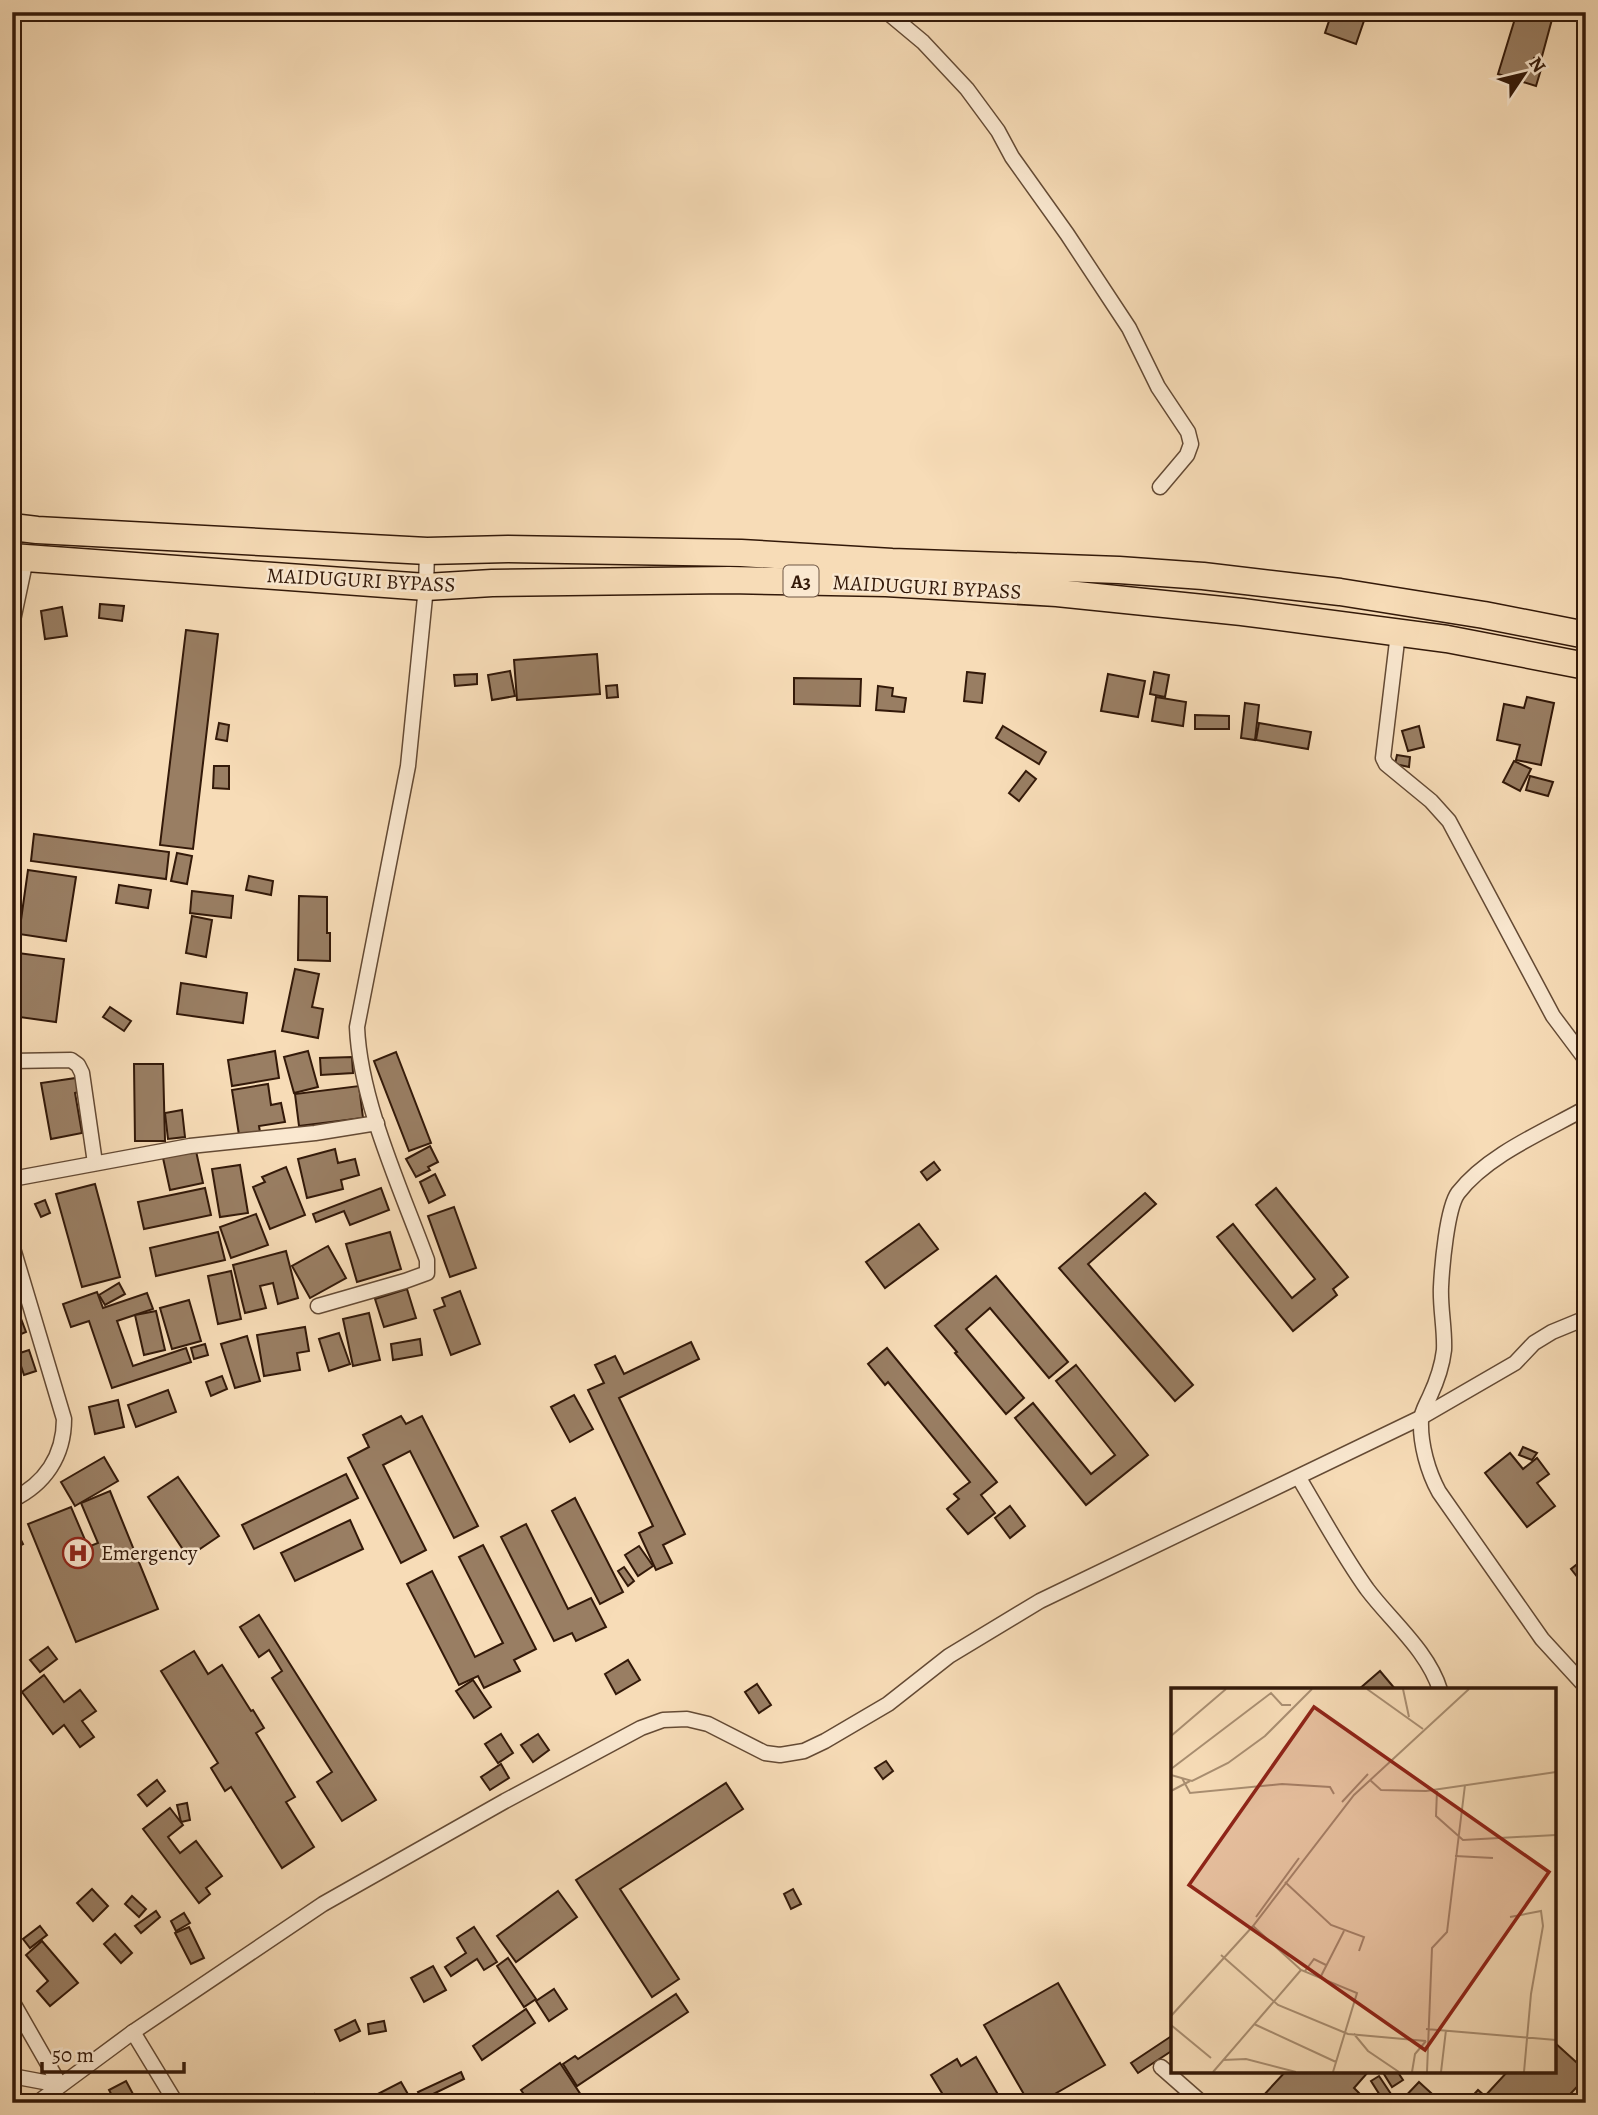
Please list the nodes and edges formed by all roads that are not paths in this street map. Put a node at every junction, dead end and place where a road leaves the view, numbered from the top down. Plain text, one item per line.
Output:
1 (887, 12) edge
2 (1160, 487) dead end
3 (12, 527) edge
4 (427, 551) junction
5 (19, 558) edge
6 (426, 587) junction
7 (12, 625) edge
8 (1398, 633) junction
9 (1586, 635) edge
10 (1586, 666) edge
11 (12, 1060) edge
12 (1586, 1060) edge
13 (1586, 1108) edge
14 (377, 1123) junction
15 (95, 1163) junction
16 (12, 1179) edge
17 (12, 1245) edge
18 (318, 1306) dead end
19 (1586, 1318) edge
20 (1420, 1418) junction
21 (1299, 1478) junction
22 (12, 1500) edge
23 (1586, 1687) edge
24 (1439, 1688) edge
25 (12, 2001) edge
26 (133, 2032) junction
27 (1161, 2067) dead end
28 (12, 2076) edge
29 (60, 2085) junction
30 (37, 2103) edge
31 (176, 2103) edge
32 (1202, 2103) edge

1 - 2 street
3 - 4 highway, MAIDUGURI BYPASS / A3
4 - 6 street
4 - 9 highway, MAIDUGURI BYPASS / A3
5 - 6 highway, MAIDUGURI BYPASS / A3
5 - 7 street
6 - 8 highway, MAIDUGURI BYPASS / A3
6 - 14 street
8 - 10 highway, MAIDUGURI BYPASS / A3
8 - 12 street
11 - 15 street
13 - 20 street
14 - 15 street
14 - 18 street
15 - 16 street
17 - 22 street
19 - 20 street
20 - 21 street
20 - 23 street
21 - 24 street
21 - 26 street
25 - 29 street
26 - 29 street
26 - 31 street
27 - 32 street
28 - 29 street
29 - 30 street

